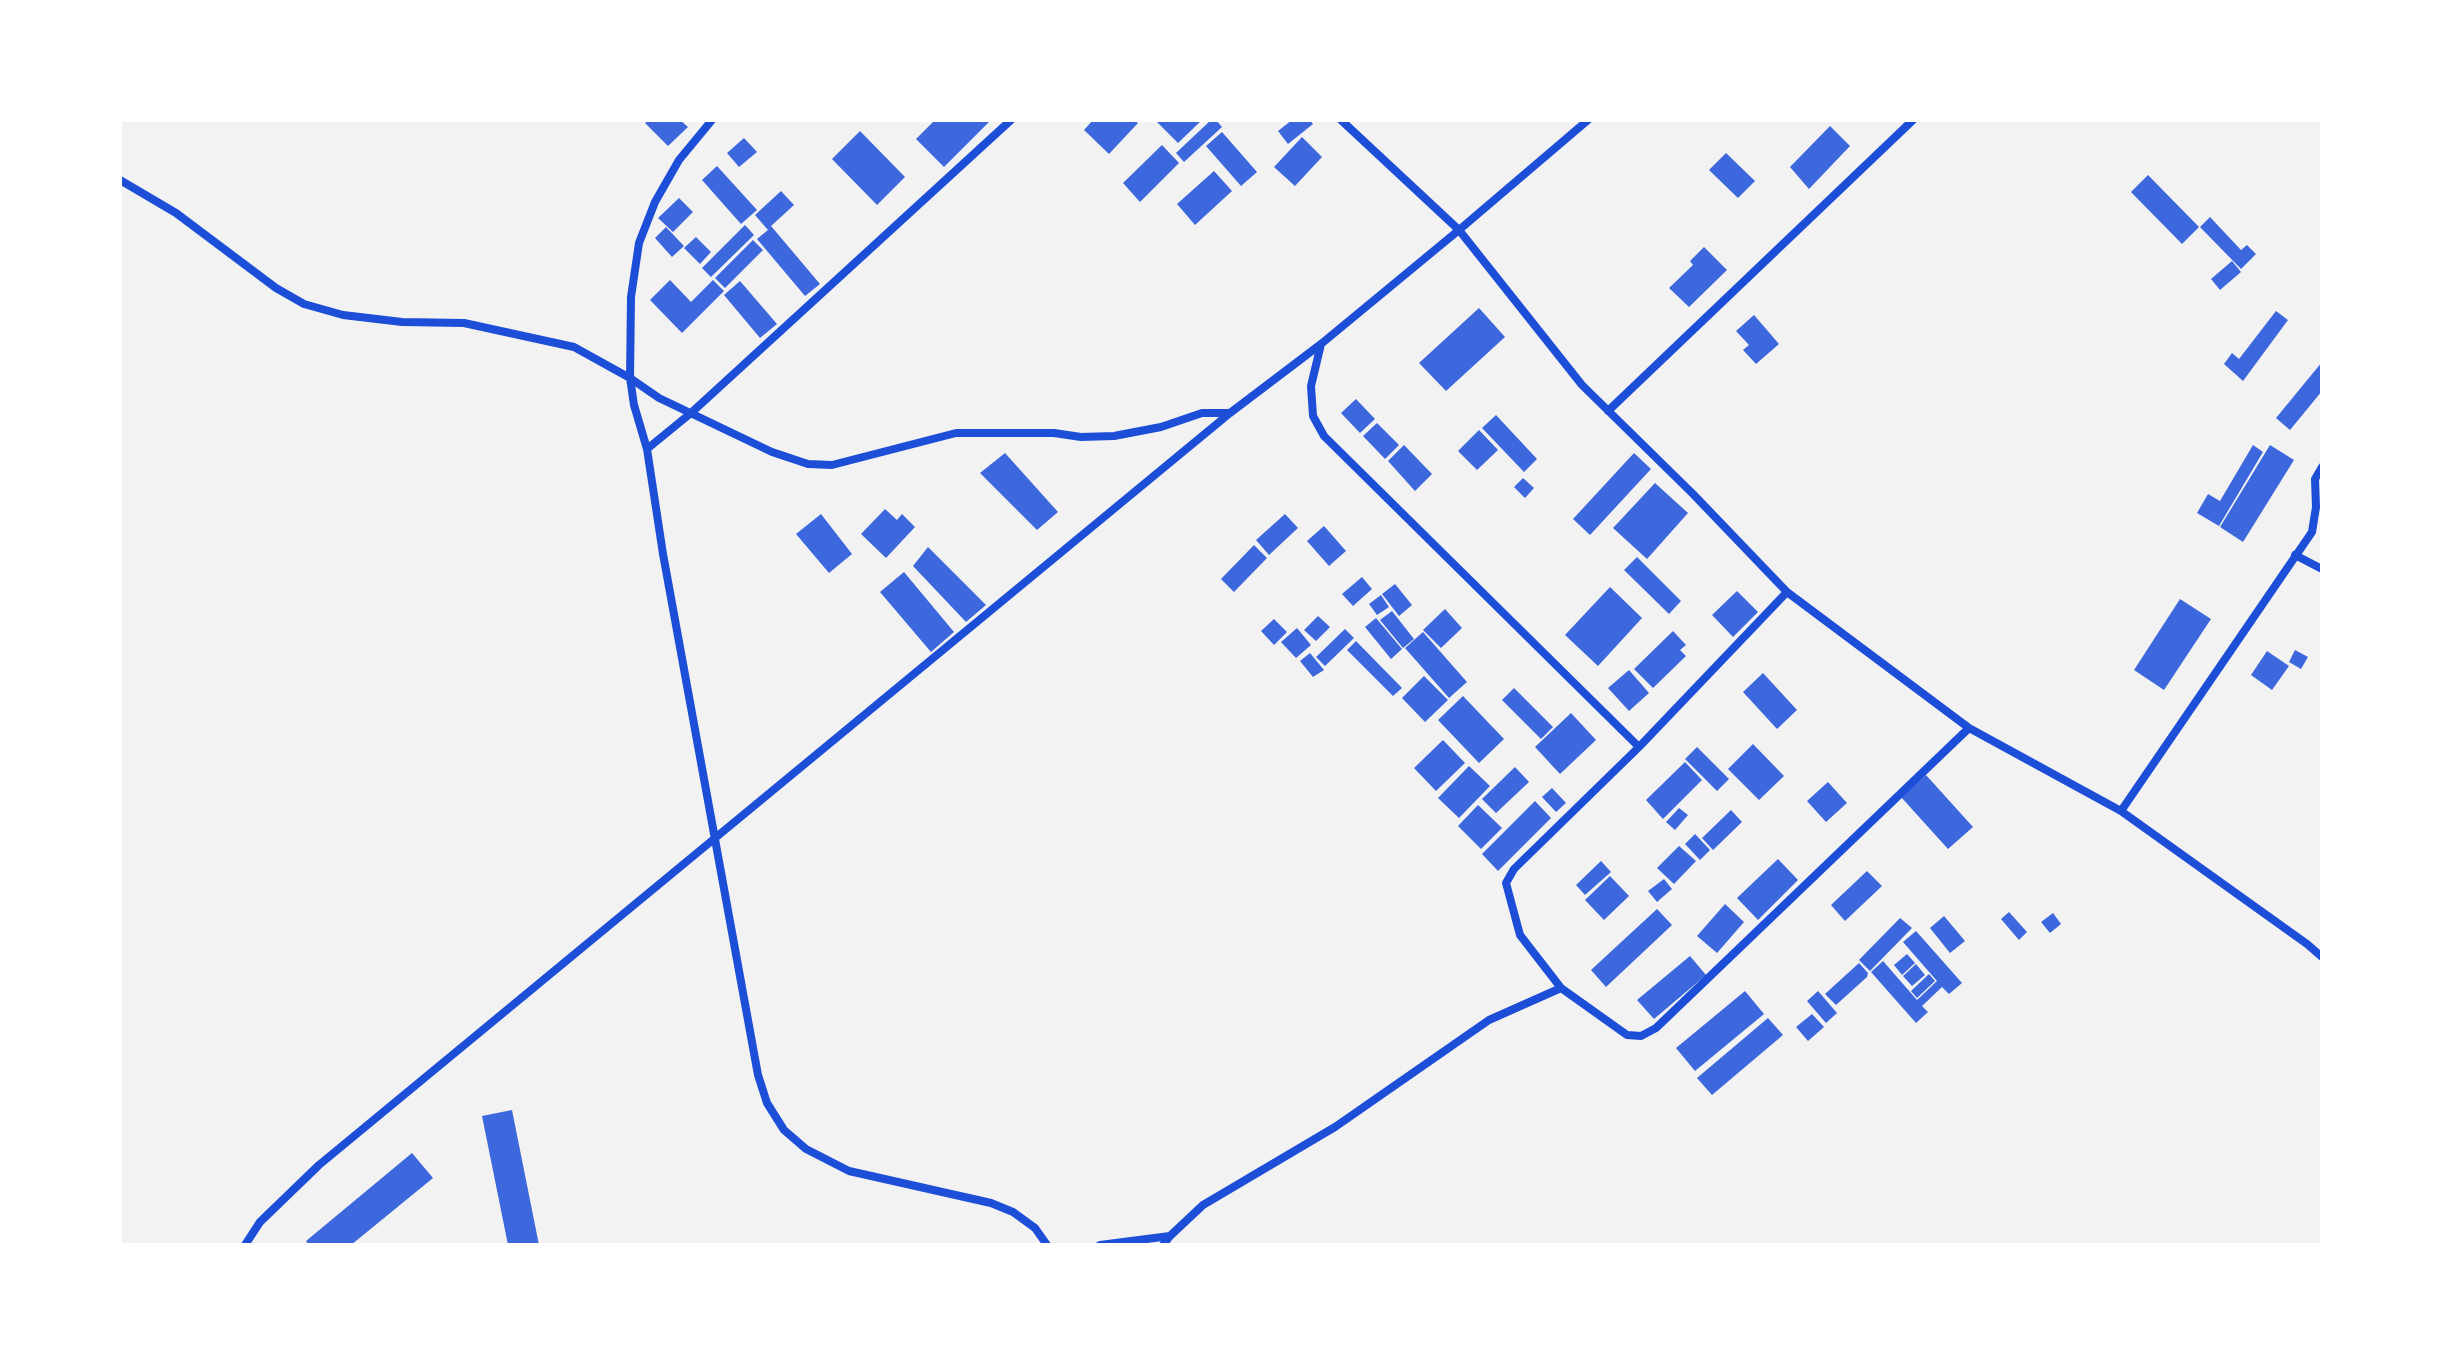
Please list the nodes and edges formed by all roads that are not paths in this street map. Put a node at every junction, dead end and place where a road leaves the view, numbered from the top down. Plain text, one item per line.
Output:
1 (712, 120) edge
2 (1011, 120) edge
3 (1341, 120) edge
4 (1588, 120) edge
5 (1913, 120) edge
6 (120, 180) edge
7 (1459, 230) junction
8 (1321, 344) junction
9 (630, 378) junction
10 (1608, 411) junction
11 (691, 413) junction
12 (1230, 413) junction
13 (647, 449) junction
14 (2322, 467) edge
15 (2295, 555) junction
16 (2322, 569) edge
17 (1787, 592) junction
18 (1969, 728) junction
19 (1639, 747) junction
20 (2121, 811) junction
21 (715, 840) junction
22 (2322, 957) edge
23 (1561, 988) junction
24 (1170, 1236) junction
25 (245, 1245) edge
26 (1047, 1245) edge
27 (1100, 1245) edge
28 (1163, 1245) edge

1 - 9 street
2 - 11 street
3 - 7 street
4 - 7 street
5 - 10 street
6 - 9 street
7 - 8 street
7 - 10 street
8 - 12 street
8 - 19 street
9 - 11 street
9 - 13 street
10 - 17 street
11 - 12 street
11 - 13 street
12 - 21 street
13 - 21 street
14 - 15 street
15 - 16 street
15 - 20 street
17 - 18 street
17 - 19 street
18 - 20 street
18 - 23 street
19 - 23 street
20 - 22 street
21 - 25 street
21 - 26 street
23 - 24 street
24 - 27 street
24 - 28 street

